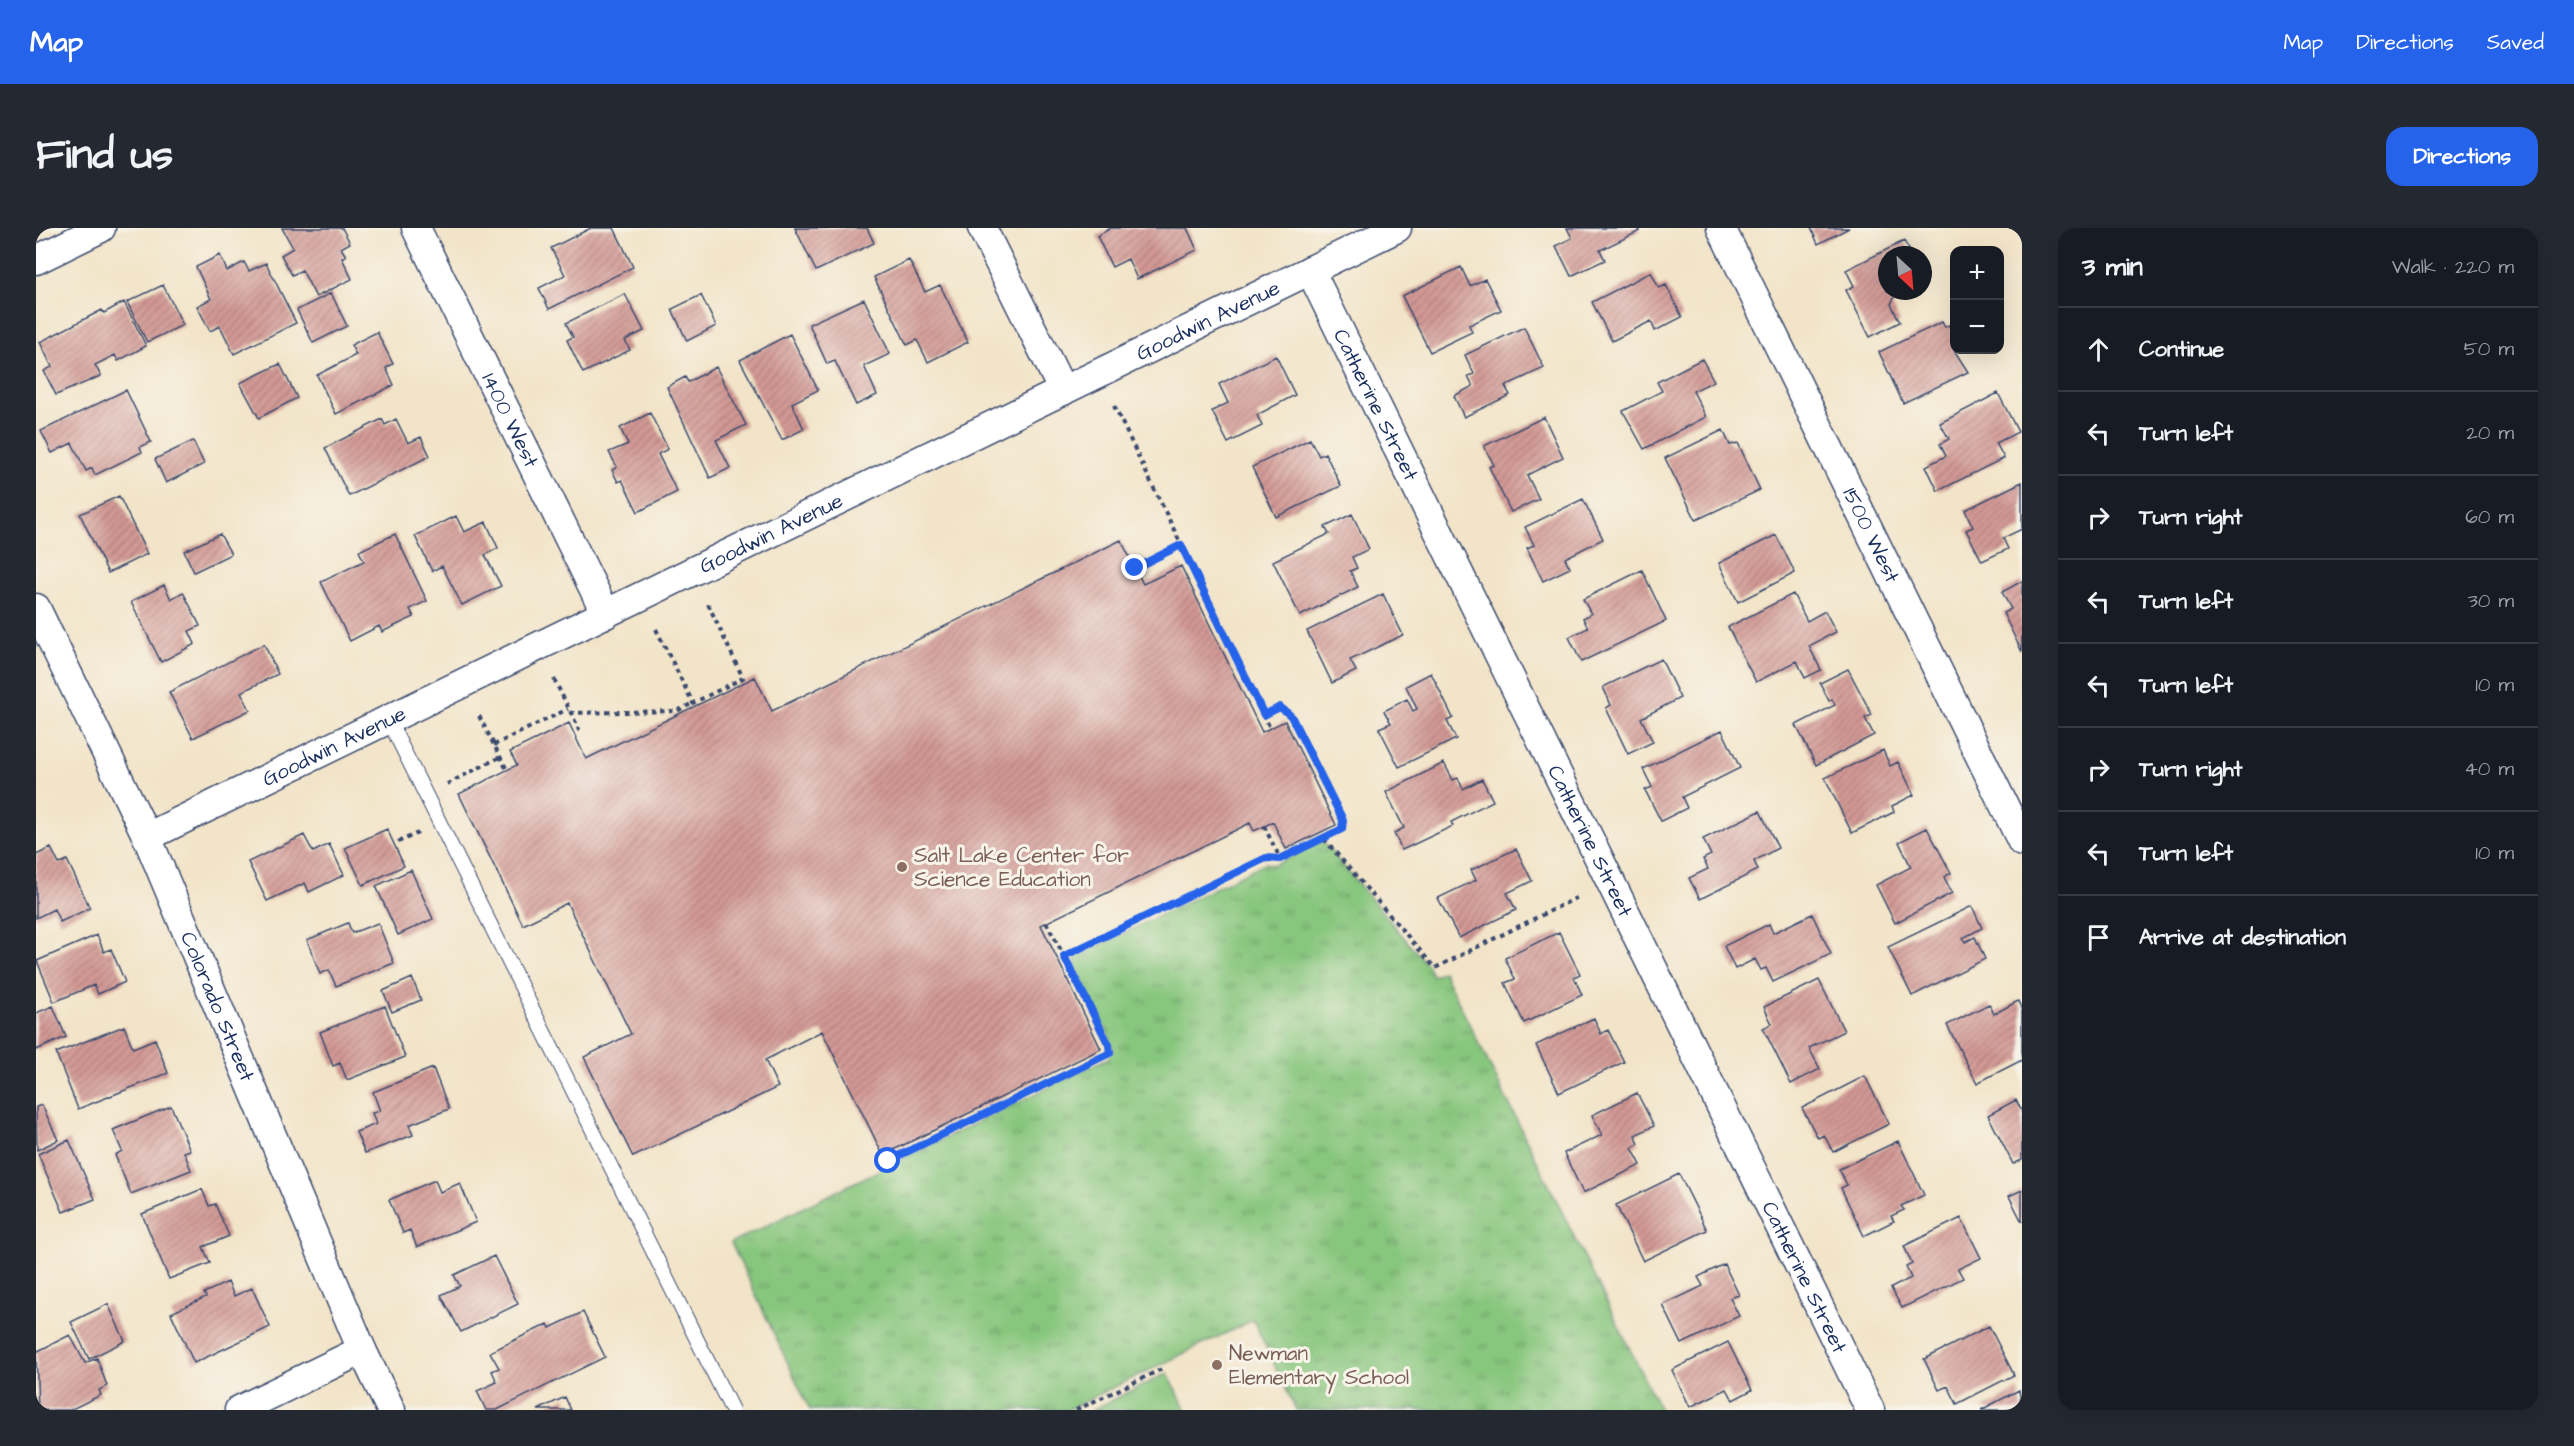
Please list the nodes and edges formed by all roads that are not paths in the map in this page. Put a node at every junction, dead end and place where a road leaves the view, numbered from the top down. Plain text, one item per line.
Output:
1 (101, 228) edge
2 (416, 228) edge
3 (982, 228) edge
4 (1397, 228) edge
5 (1721, 228) edge
6 (36, 260) edge
7 (1310, 270) junction
8 (1063, 391) junction
9 (36, 608) edge
10 (606, 614) junction
11 (388, 720) junction
12 (147, 837) junction
13 (2022, 842) edge
14 (362, 1350) junction
15 (239, 1410) edge
16 (391, 1410) edge
17 (732, 1410) edge
18 (1870, 1410) edge

1 - 6 street
2 - 10 street, 1400 West
3 - 8 street
4 - 7 street, Goodwin Avenue
5 - 13 street, 1500 West
7 - 8 street, Goodwin Avenue
7 - 18 street, Catherine Street
8 - 10 street, Goodwin Avenue
9 - 12 street, Colorado Street
10 - 11 street, Goodwin Avenue
11 - 12 street, Goodwin Avenue
11 - 17 lane
12 - 14 street, Colorado Street
14 - 15 street
14 - 16 street, Colorado Street

